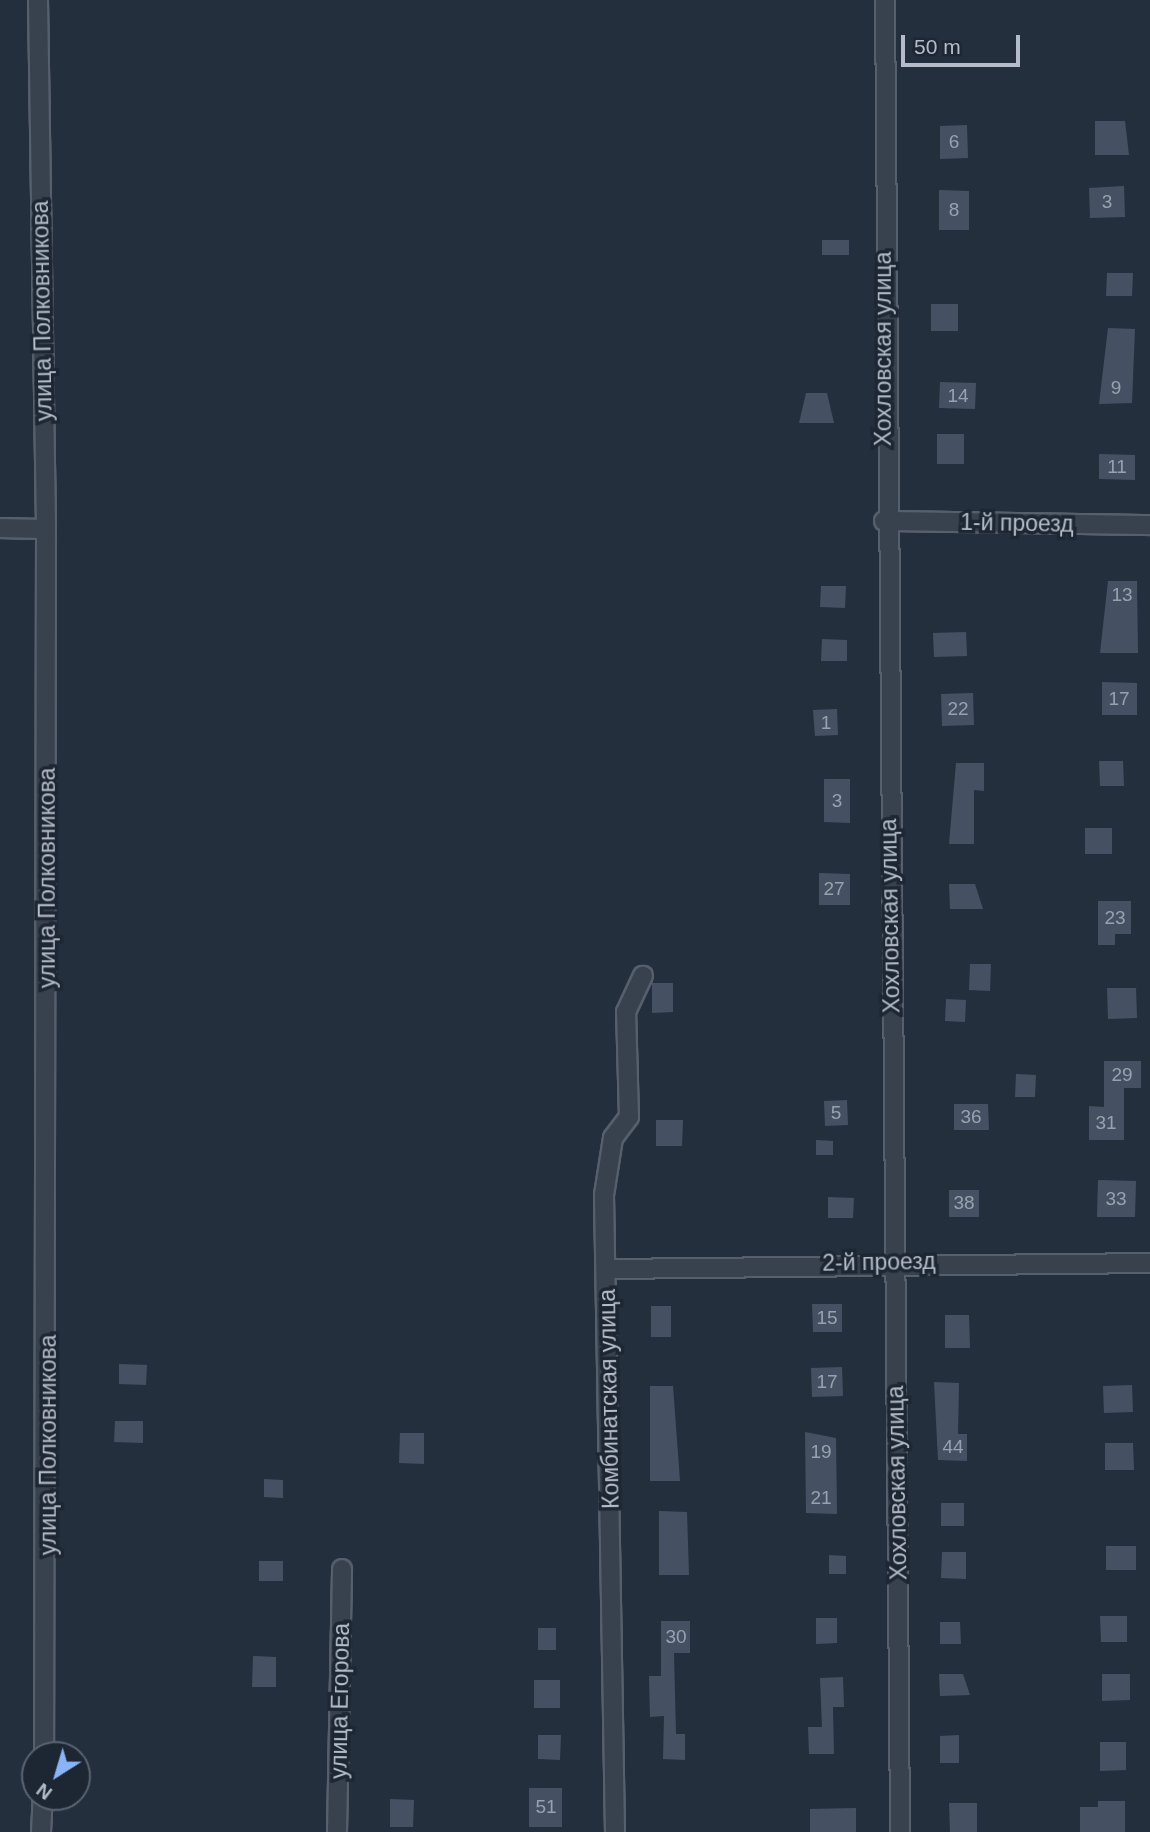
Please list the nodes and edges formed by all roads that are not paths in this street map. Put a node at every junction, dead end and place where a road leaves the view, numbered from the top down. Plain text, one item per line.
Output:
1 (38, 0) edge
2 (884, 0) edge
3 (884, 521) junction
4 (1150, 525) edge
5 (0, 528) edge
6 (46, 529) junction
7 (643, 976) dead end
8 (895, 1261) junction
9 (1150, 1263) edge
10 (608, 1269) junction
11 (342, 1569) dead end
12 (44, 1741) edge
13 (42, 1811) edge
14 (41, 1832) edge
15 (337, 1832) edge
16 (615, 1832) edge
17 (900, 1832) edge

1 - 6 street, улица Полковникова
2 - 3 street, Хохловская улица
3 - 4 street, 1-й проезд
3 - 8 street, Хохловская улица
5 - 6 street
6 - 12 street, улица Полковникова
7 - 10 street, Комбинатская улица
8 - 9 street, 2-й проезд
8 - 10 street, 2-й проезд
8 - 17 street, Хохловская улица
10 - 16 street, Комбинатская улица
11 - 15 street, улица Егорова
13 - 14 street

